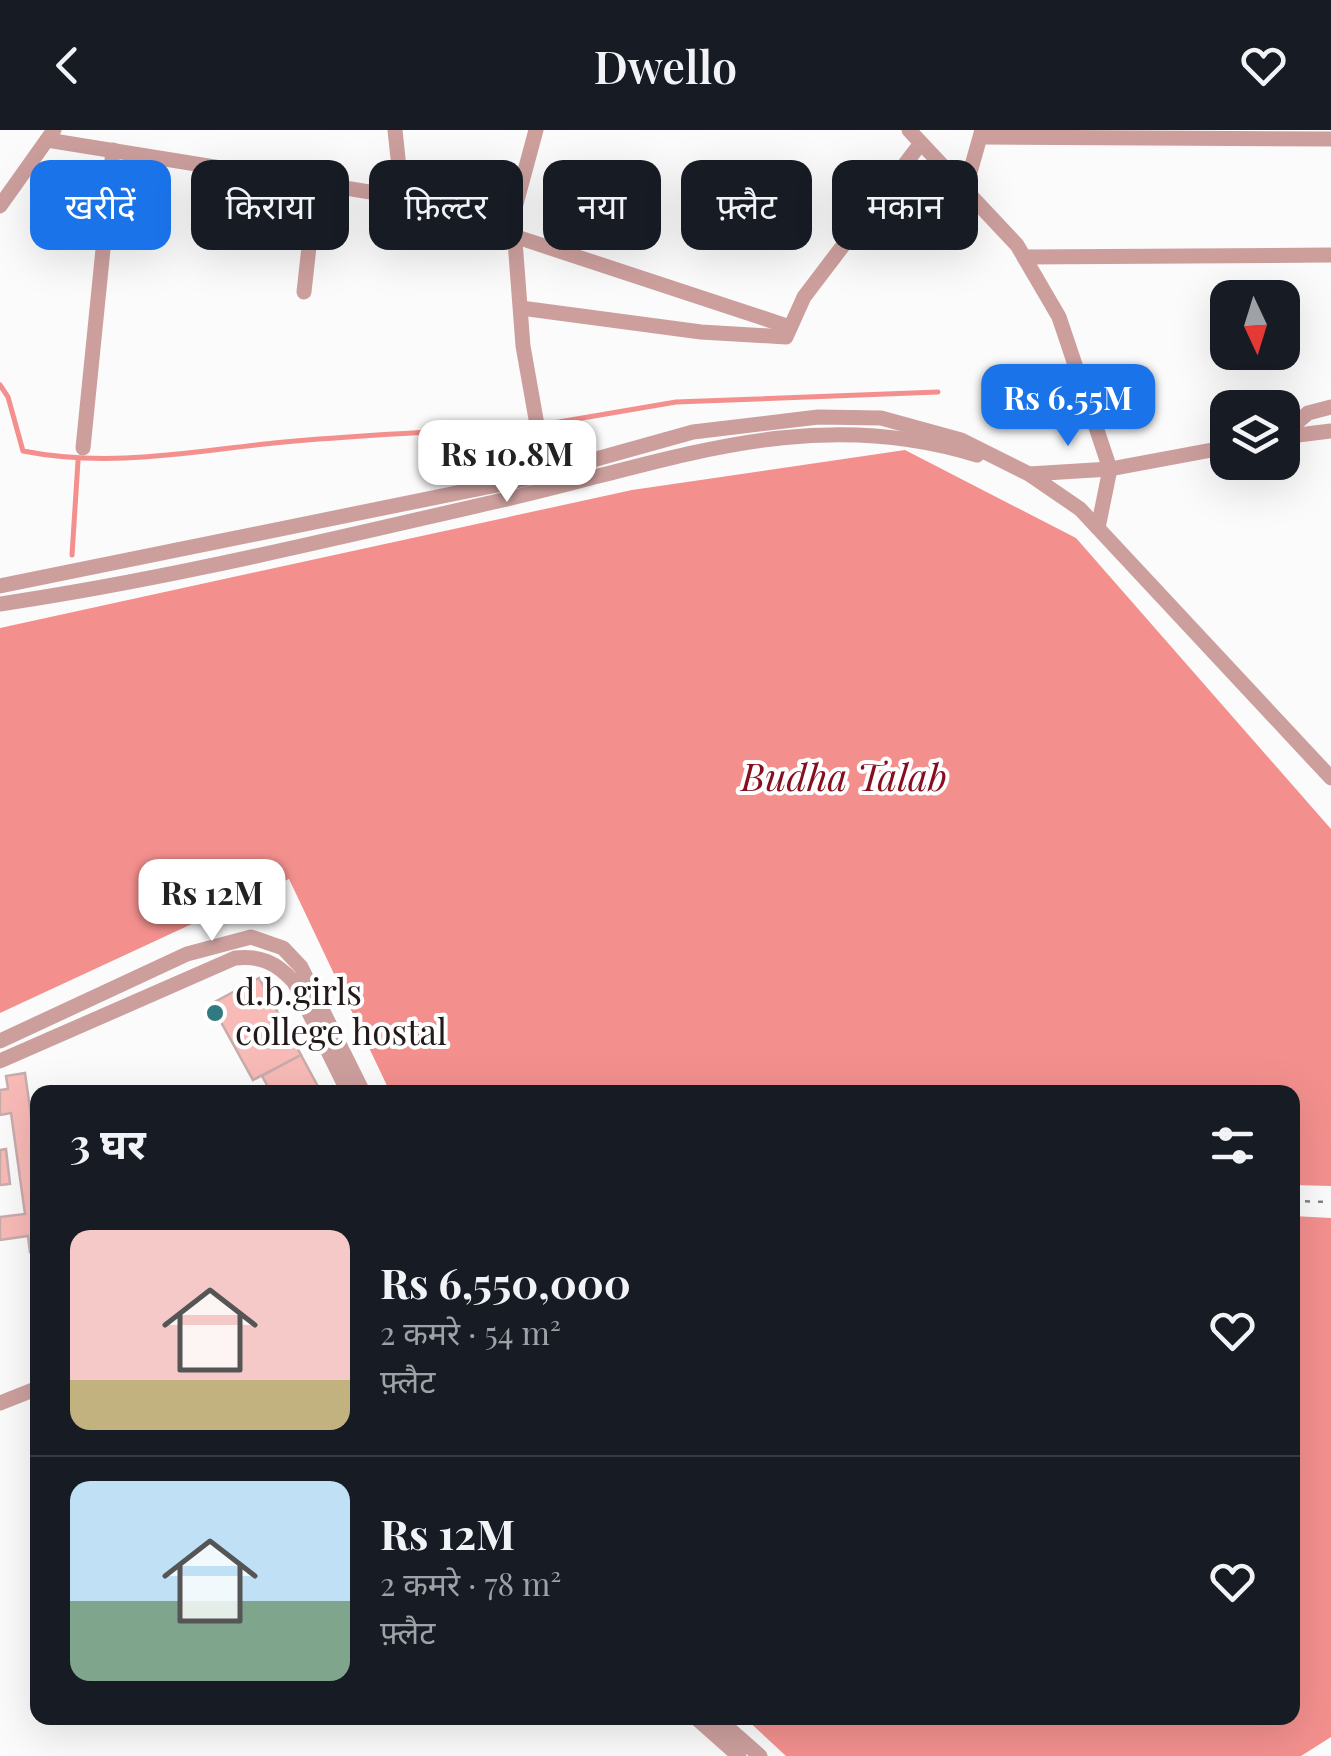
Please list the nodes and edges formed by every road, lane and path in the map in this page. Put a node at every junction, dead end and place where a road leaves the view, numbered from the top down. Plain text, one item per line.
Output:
1 (395, 130) edge
2 (536, 130) edge
3 (909, 130) edge
4 (982, 133) edge
5 (50, 135) edge
6 (1331, 138) edge
7 (921, 142) junction
8 (113, 150) junction
9 (398, 160) edge
10 (938, 160) edge
11 (974, 160) edge
12 (191, 163) edge
13 (523, 176) edge
14 (978, 204) edge
15 (0, 206) edge
16 (523, 239) edge
17 (309, 250) edge
18 (518, 250) edge
19 (1331, 256) edge
20 (1024, 257) junction
21 (304, 292) dead end
22 (521, 308) junction
23 (790, 327) junction
24 (1331, 407) edge
25 (1300, 420) edge
26 (1331, 431) edge
27 (1300, 434) edge
28 (83, 448) dead end
29 (1210, 450) edge
30 (1110, 469) junction
31 (1021, 471) junction
32 (554, 480) junction
33 (1098, 528) junction
34 (0, 586) edge
35 (0, 604) edge
36 (1331, 778) edge
37 (0, 1042) edge
38 (0, 1061) edge
39 (345, 1085) edge
40 (359, 1085) edge
41 (1300, 1201) edge
42 (1331, 1202) edge
43 (30, 1391) edge
44 (0, 1403) edge
45 (704, 1725) edge
46 (725, 1725) edge
47 (739, 1756) edge
48 (760, 1756) edge

1 - 9 street
2 - 13 street
3 - 7 street
4 - 6 street
4 - 11 street
5 - 8 street
5 - 15 street
7 - 10 street
7 - 23 street
8 - 12 street
8 - 28 street
14 - 20 street
16 - 23 street
17 - 21 street
18 - 22 street
19 - 20 street
20 - 30 street
22 - 23 street
22 - 32 street
24 - 25 street
26 - 27 street
29 - 30 street
30 - 31 street
30 - 33 street
31 - 32 street
31 - 33 street
32 - 34 street
32 - 35 street
33 - 36 street
37 - 40 street
38 - 39 street
41 - 42 path
43 - 44 street
45 - 47 street
46 - 48 street

